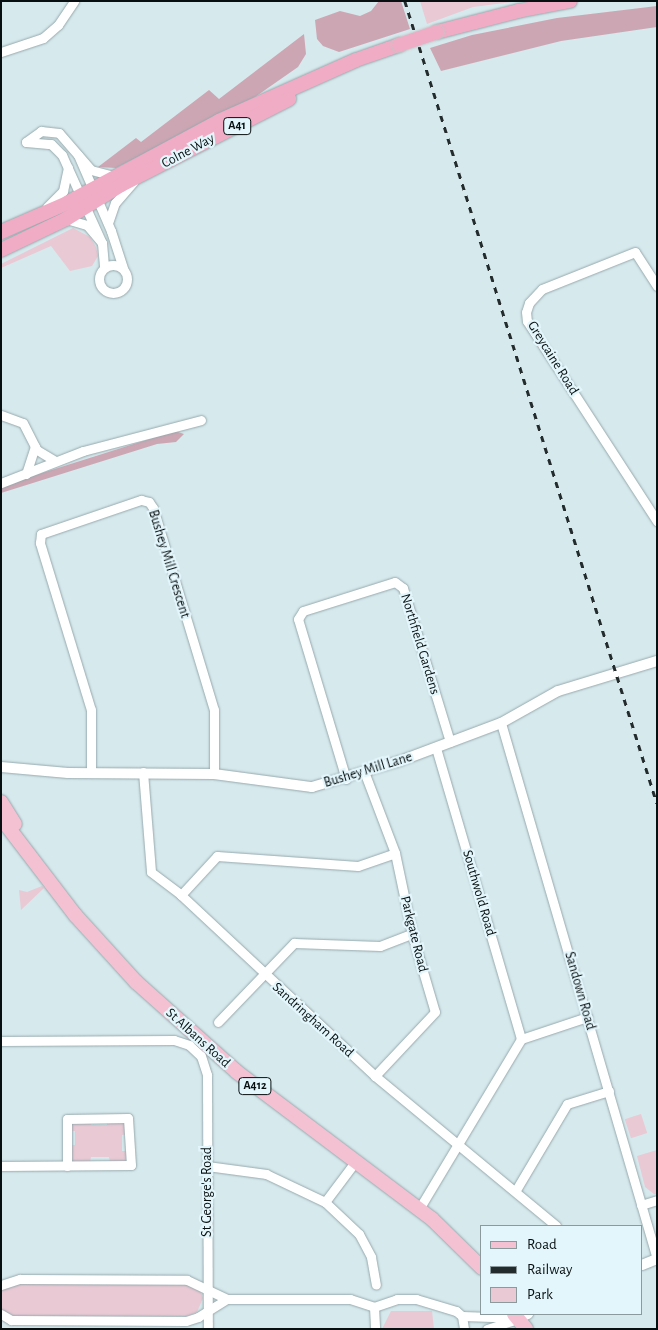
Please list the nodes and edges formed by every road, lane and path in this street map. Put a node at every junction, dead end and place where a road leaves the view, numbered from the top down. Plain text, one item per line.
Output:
1 (74, 1) edge
2 (570, 1) edge
3 (1, 52) edge
4 (376, 54) junction
5 (78, 155) junction
6 (68, 168) junction
7 (114, 176) junction
8 (135, 180) junction
9 (90, 197) junction
10 (66, 219) junction
11 (30, 222) junction
12 (108, 224) junction
13 (1, 232) edge
14 (102, 243) junction
15 (1, 250) edge
16 (104, 268) junction
17 (123, 269) junction
18 (657, 286) edge
19 (1, 415) edge
20 (201, 420) dead end
21 (35, 446) junction
22 (55, 461) junction
23 (26, 474) junction
24 (1, 483) edge
25 (657, 521) edge
26 (657, 661) edge
27 (500, 723) junction
28 (450, 742) junction
29 (436, 748) junction
30 (1, 767) edge
31 (143, 772) junction
32 (91, 773) junction
33 (214, 774) junction
34 (365, 774) junction
35 (346, 779) junction
36 (2, 807) edge
37 (395, 853) junction
38 (181, 894) junction
39 (412, 934) junction
40 (263, 975) junction
41 (587, 1017) junction
42 (218, 1022) dead end
43 (521, 1039) junction
44 (1, 1041) edge
45 (375, 1076) junction
46 (609, 1091) junction
47 (458, 1142) junction
48 (355, 1162) junction
49 (1, 1166) edge
50 (67, 1166) junction
51 (207, 1166) junction
52 (516, 1190) junction
53 (657, 1200) edge
54 (325, 1202) junction
55 (641, 1205) junction
56 (419, 1209) junction
57 (555, 1225) edge
58 (657, 1259) edge
59 (643, 1265) edge
60 (480, 1266) edge
61 (2, 1284) edge
62 (376, 1285) dead end
63 (208, 1289) junction
64 (227, 1299) junction
65 (374, 1307) junction
66 (208, 1312) junction
67 (1, 1314) edge
68 (480, 1315) edge
69 (462, 1316) junction
70 (522, 1319) edge
71 (6, 1321) edge
72 (208, 1329) edge
73 (374, 1329) edge
74 (464, 1329) edge
75 (487, 1329) edge

1 - 3 street
2 - 4 highway, Colne Way / A41, bridge
4 - 7 highway, Colne Way / A41
4 - 8 highway, Colne Way / A41
5 - 6 street
5 - 7 street
5 - 9 street
6 - 9 street
6 - 11 street
7 - 9 highway, Colne Way / A41
8 - 9 highway, Colne Way / A41
8 - 12 street
9 - 10 highway, Colne Way / A41
9 - 11 highway, Colne Way / A41
9 - 12 street
9 - 14 street
10 - 14 street
10 - 15 highway, Colne Way / A41
11 - 13 highway, Colne Way / A41
12 - 17 street
14 - 16 street
16 - 17 street
16 - 17 street
18 - 25 street, Greycaine Road
19 - 21 street
20 - 22 street
21 - 22 street
21 - 23 street
22 - 23 street
23 - 24 street
26 - 27 street, Bushey Mill Lane
27 - 28 street, Bushey Mill Lane
27 - 41 street, Sandown Road
28 - 29 street, Bushey Mill Lane
28 - 35 street, Northfield Gardens
29 - 34 street, Bushey Mill Lane
29 - 43 street, Southwold Road
30 - 32 street, Bushey Mill Lane
31 - 32 street, Bushey Mill Lane
31 - 33 street, Bushey Mill Lane
31 - 38 street, Sandringham Road
32 - 33 street, Bushey Mill Crescent
33 - 35 street, Bushey Mill Lane
34 - 35 street, Bushey Mill Lane
34 - 37 street, Parkgate Road
36 - 48 main road, St Albans Road / A412
37 - 38 street
37 - 39 street, Parkgate Road
38 - 40 street, Sandringham Road
39 - 40 street
39 - 45 street, Parkgate Road
40 - 42 street
40 - 45 street, Sandringham Road
41 - 43 street
41 - 46 street, Sandown Road
43 - 47 street
44 - 51 street, St George's Road
45 - 47 street, Sandringham Road
46 - 52 street
46 - 55 street, Sandown Road
47 - 52 street, Sandringham Road
47 - 56 street
48 - 54 street
48 - 56 main road, St Albans Road / A412
49 - 50 street
50 - 50 street
51 - 54 street
51 - 63 street, St George's Road
52 - 57 street, Sandringham Road
53 - 55 street
54 - 62 street
55 - 58 street, Sandown Road
56 - 60 main road, St Albans Road / A412
58 - 59 street
61 - 63 street
63 - 64 street
63 - 66 street, St George's Road
64 - 65 street
64 - 66 street
65 - 69 street
65 - 73 street
66 - 71 street
66 - 72 street, St George's Road
67 - 71 street
68 - 69 street
68 - 70 street
69 - 74 street
70 - 75 street

